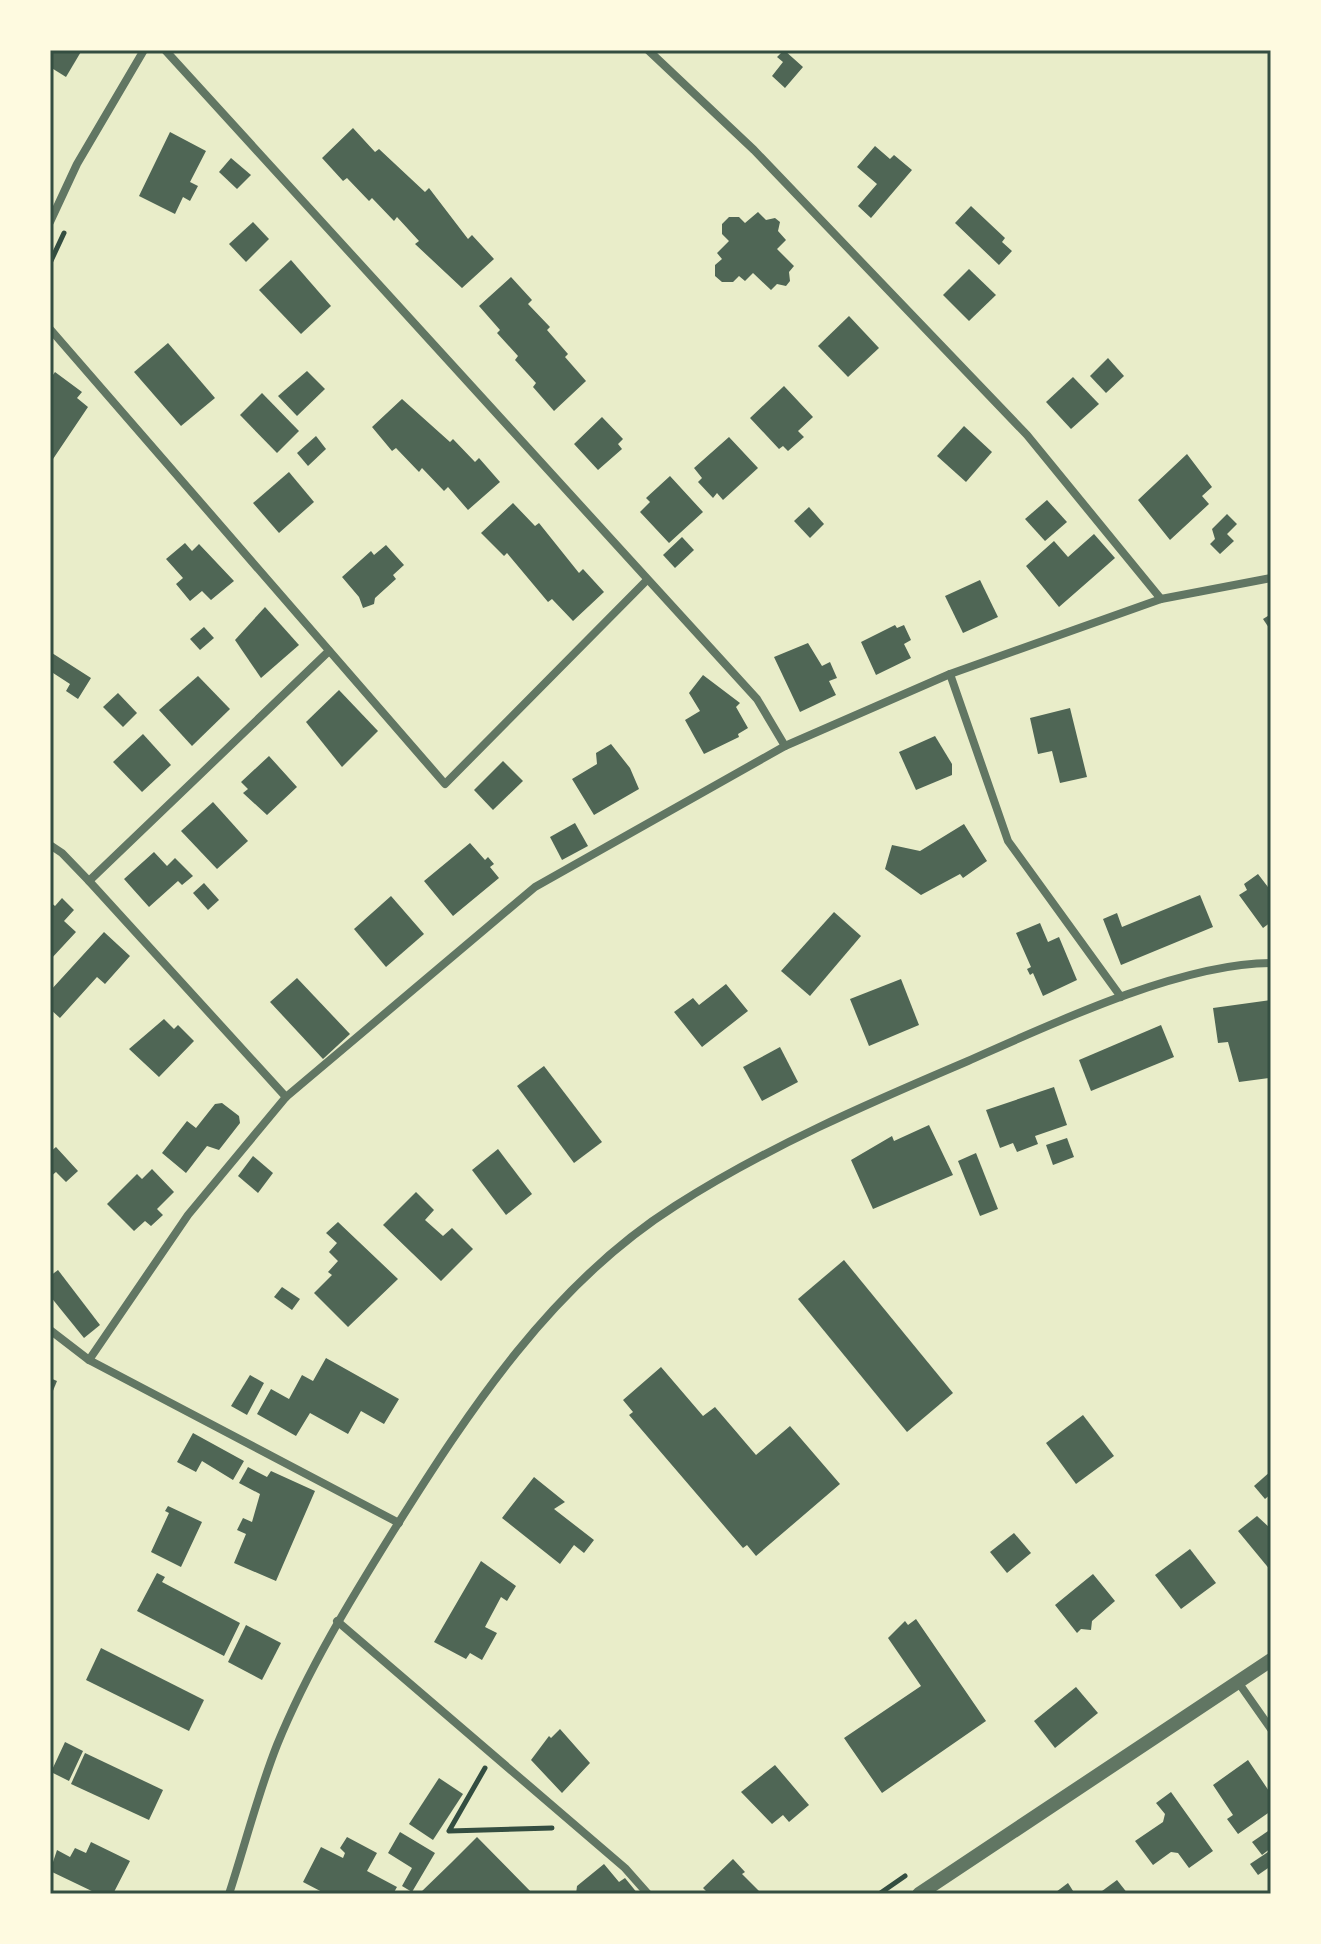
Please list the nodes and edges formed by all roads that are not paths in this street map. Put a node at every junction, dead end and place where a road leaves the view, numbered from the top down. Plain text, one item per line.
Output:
1 (144, 50) edge
2 (165, 50) edge
3 (648, 50) edge
4 (50, 222) edge
5 (50, 329) edge
6 (1271, 578) edge
7 (647, 580) junction
8 (1161, 599) junction
9 (329, 651) junction
10 (950, 674) junction
11 (785, 746) junction
12 (50, 845) edge
13 (89, 881) junction
14 (1271, 963) edge
15 (1121, 997) junction
16 (286, 1097) junction
17 (50, 1330) edge
18 (89, 1360) junction
19 (399, 1523) junction
20 (337, 1621) junction
21 (1271, 1660) edge
22 (1238, 1682) junction
23 (1271, 1729) edge
24 (229, 1894) edge
25 (648, 1894) edge
26 (919, 1894) edge

1 - 4 street
2 - 7 street
3 - 8 street
5 - 9 street
6 - 8 street
7 - 9 street
7 - 11 street
8 - 10 street
9 - 13 street
10 - 11 street
10 - 15 street
11 - 16 street
12 - 13 street
13 - 16 street
14 - 15 street
15 - 19 street
16 - 18 street
17 - 18 street
18 - 19 street
19 - 20 street
20 - 24 street
20 - 25 street
21 - 22 street
22 - 23 street
22 - 26 street

